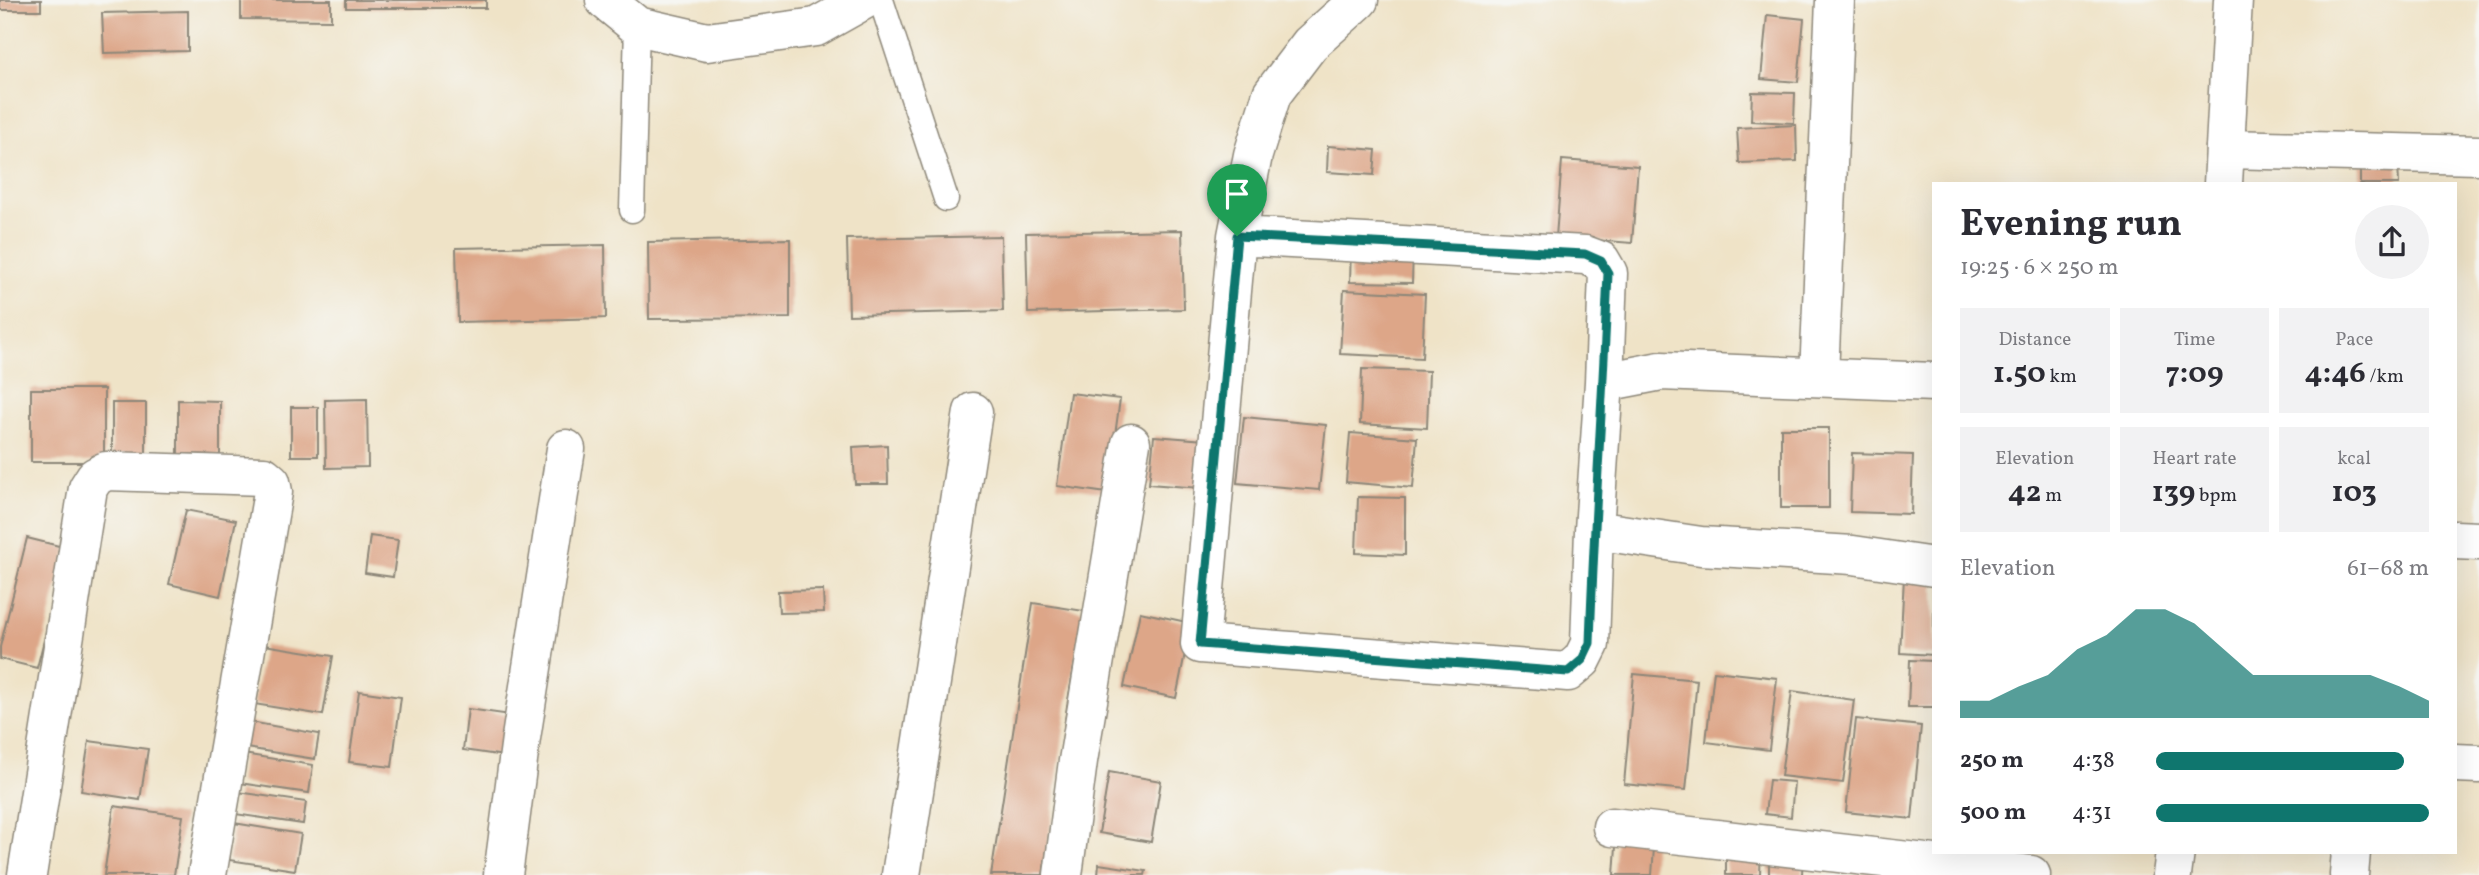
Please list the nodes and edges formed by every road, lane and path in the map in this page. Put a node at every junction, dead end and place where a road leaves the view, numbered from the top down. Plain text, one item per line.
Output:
1 (605, 0) edge
2 (864, 0) edge
3 (881, 0) edge
4 (1359, 0) edge
5 (1835, 0) edge
6 (2233, 0) edge
7 (637, 26) junction
8 (2479, 155) edge
9 (2224, 167) edge
10 (946, 199) dead end
11 (632, 210) dead end
12 (1237, 236) junction
13 (1819, 376) junction
14 (1604, 382) junction
15 (1932, 382) edge
16 (973, 412) dead end
17 (1131, 443) dead end
18 (566, 449) dead end
19 (1594, 530) junction
20 (2457, 540) edge
21 (2479, 541) edge
22 (1932, 567) edge
23 (2457, 763) edge
24 (2479, 764) edge
25 (1612, 827) dead end
26 (2175, 854) edge
27 (2351, 854) edge
28 (27, 875) edge
29 (207, 875) edge
30 (503, 875) edge
31 (901, 875) edge
32 (1063, 875) edge
33 (2031, 875) edge
34 (2172, 875) edge
35 (2349, 875) edge

1 - 7 street
2 - 7 street
3 - 10 lane
4 - 12 street
5 - 13 street
6 - 9 street
7 - 11 lane
8 - 9 street
12 - 14 street
12 - 19 street
13 - 14 street
13 - 15 street
14 - 19 street
16 - 31 street
17 - 32 street
18 - 30 street
19 - 22 street
20 - 21 street
23 - 24 street
25 - 33 street
26 - 34 street
27 - 35 street
28 - 29 street

